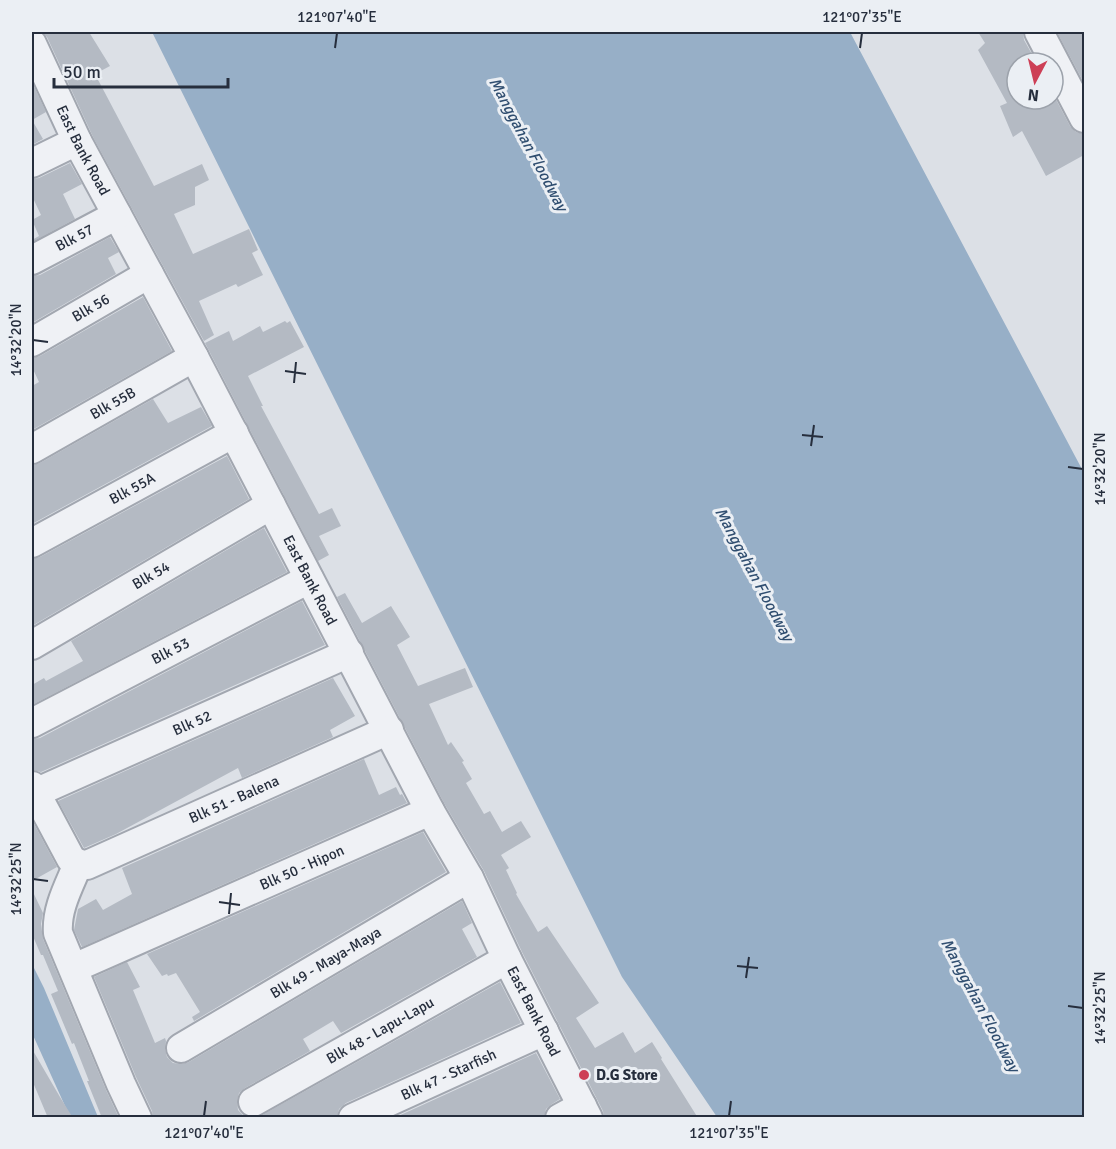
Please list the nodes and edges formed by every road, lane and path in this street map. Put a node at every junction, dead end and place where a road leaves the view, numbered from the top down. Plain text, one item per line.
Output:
1 (1039, 32) edge
2 (34, 58) edge
3 (1075, 78) edge
4 (1084, 118) edge
5 (77, 141) junction
6 (32, 163) edge
7 (117, 215) junction
8 (32, 260) edge
9 (149, 273) junction
10 (32, 342) edge
11 (194, 357) junction
12 (234, 434) junction
13 (32, 449) edge
14 (271, 505) junction
15 (32, 543) edge
16 (309, 579) junction
17 (32, 645) edge
18 (349, 653) junction
19 (32, 723) edge
20 (389, 730) junction
21 (33, 790) edge
22 (430, 811) junction
23 (78, 864) junction
24 (469, 878) junction
25 (507, 959) junction
26 (74, 968) junction
27 (544, 1031) junction
28 (181, 1048) dead end
29 (253, 1102) dead end
30 (577, 1114) edge
31 (137, 1118) edge
32 (353, 1118) edge

1 - 3 street
2 - 5 street, East Bank Road
3 - 4 street
5 - 6 street
5 - 7 street, East Bank Road
7 - 8 street, Blk 57
7 - 9 street, East Bank Road
9 - 10 street, Blk 56
9 - 11 street, East Bank Road
11 - 12 street, East Bank Road
11 - 13 street, Blk 55B
12 - 14 street, East Bank Road
12 - 15 street, Blk 55A
14 - 16 street, East Bank Road
14 - 17 street, Blk 54
16 - 18 street, East Bank Road
16 - 19 street, Blk 53
18 - 20 street, East Bank Road
18 - 21 street, Blk 52
20 - 22 street, East Bank Road
20 - 23 street, Blk 51 - Balena
21 - 23 street
22 - 24 street, East Bank Road
22 - 26 street, Blk 50 - Hipon
23 - 26 street
24 - 25 street, East Bank Road
24 - 28 street, Blk 49 - Maya-Maya
25 - 27 street, East Bank Road
25 - 29 street, Blk 48 - Lapu-Lapu
26 - 31 street
27 - 30 street, East Bank Road
27 - 32 street, Blk 47 - Starfish

